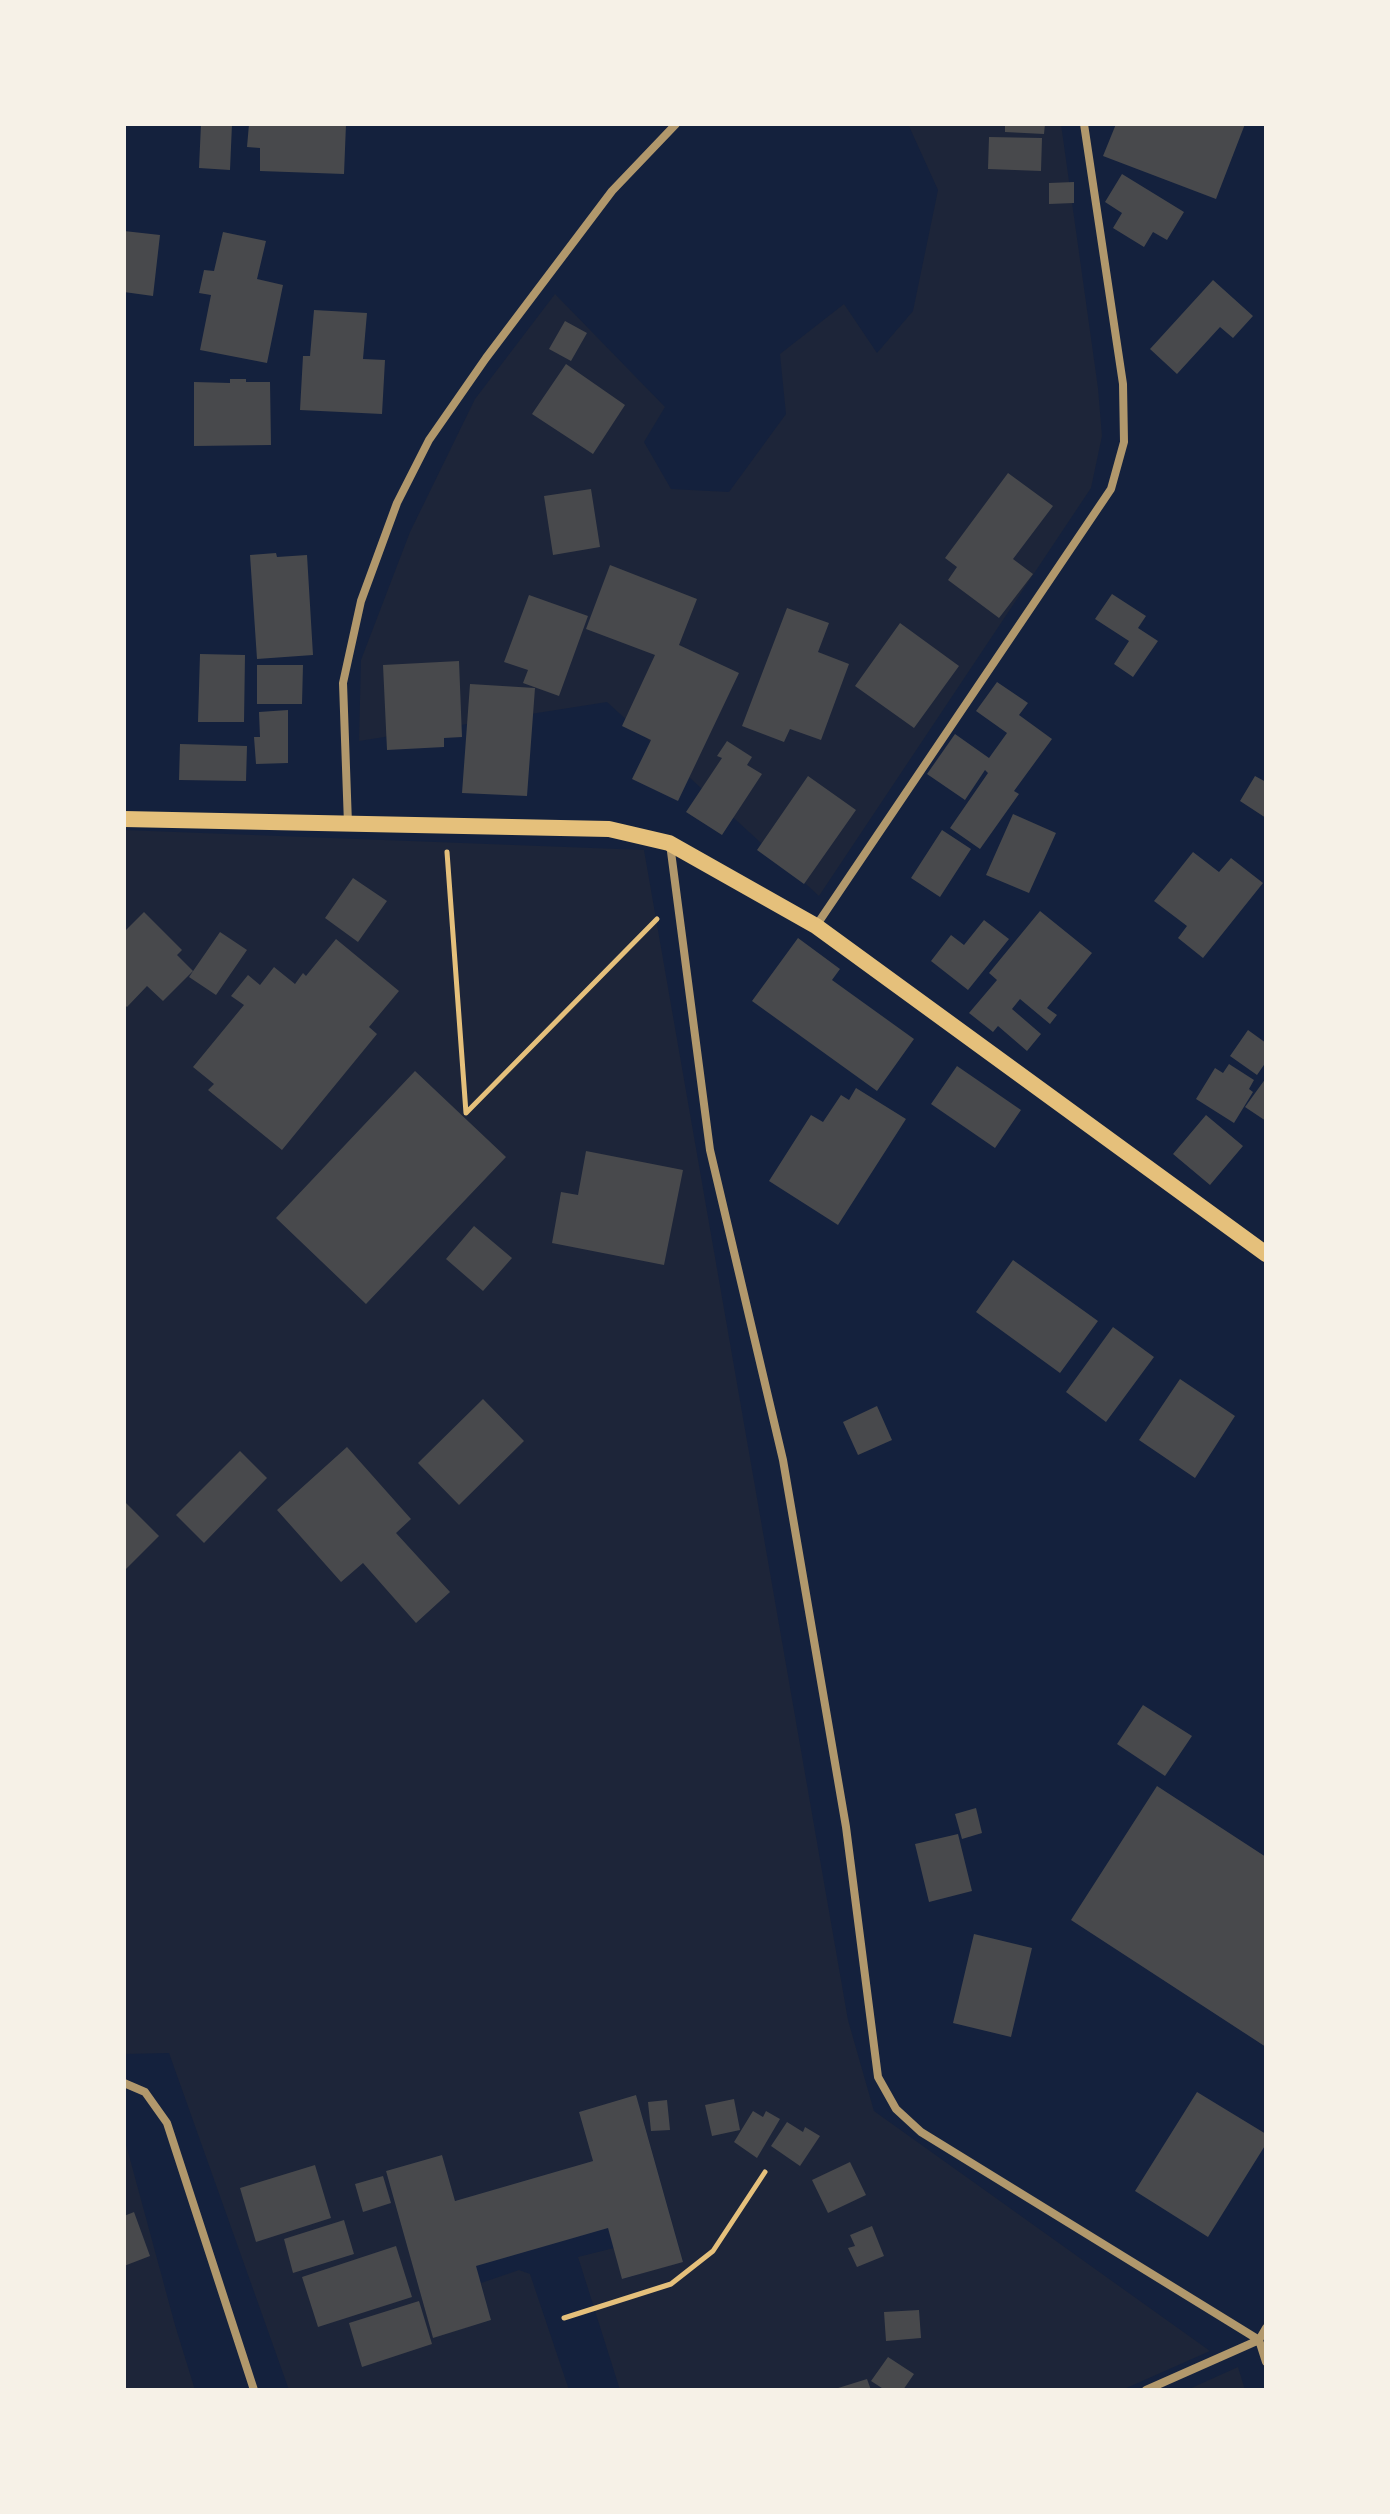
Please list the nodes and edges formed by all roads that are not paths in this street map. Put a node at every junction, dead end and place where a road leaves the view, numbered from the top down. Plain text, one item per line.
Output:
1 (676, 124) edge
2 (1084, 124) edge
3 (124, 819) edge
4 (348, 824) junction
5 (669, 843) junction
6 (816, 926) junction
7 (1266, 1254) edge
8 (124, 2083) edge
9 (1266, 2328) edge
10 (1259, 2340) junction
11 (1266, 2362) edge
12 (254, 2390) edge
13 (1146, 2390) edge

1 - 4 street
2 - 6 street
3 - 4 main road
4 - 5 main road
5 - 6 main road
5 - 10 street
6 - 7 main road
8 - 12 street
9 - 10 street
10 - 11 street
10 - 13 street

